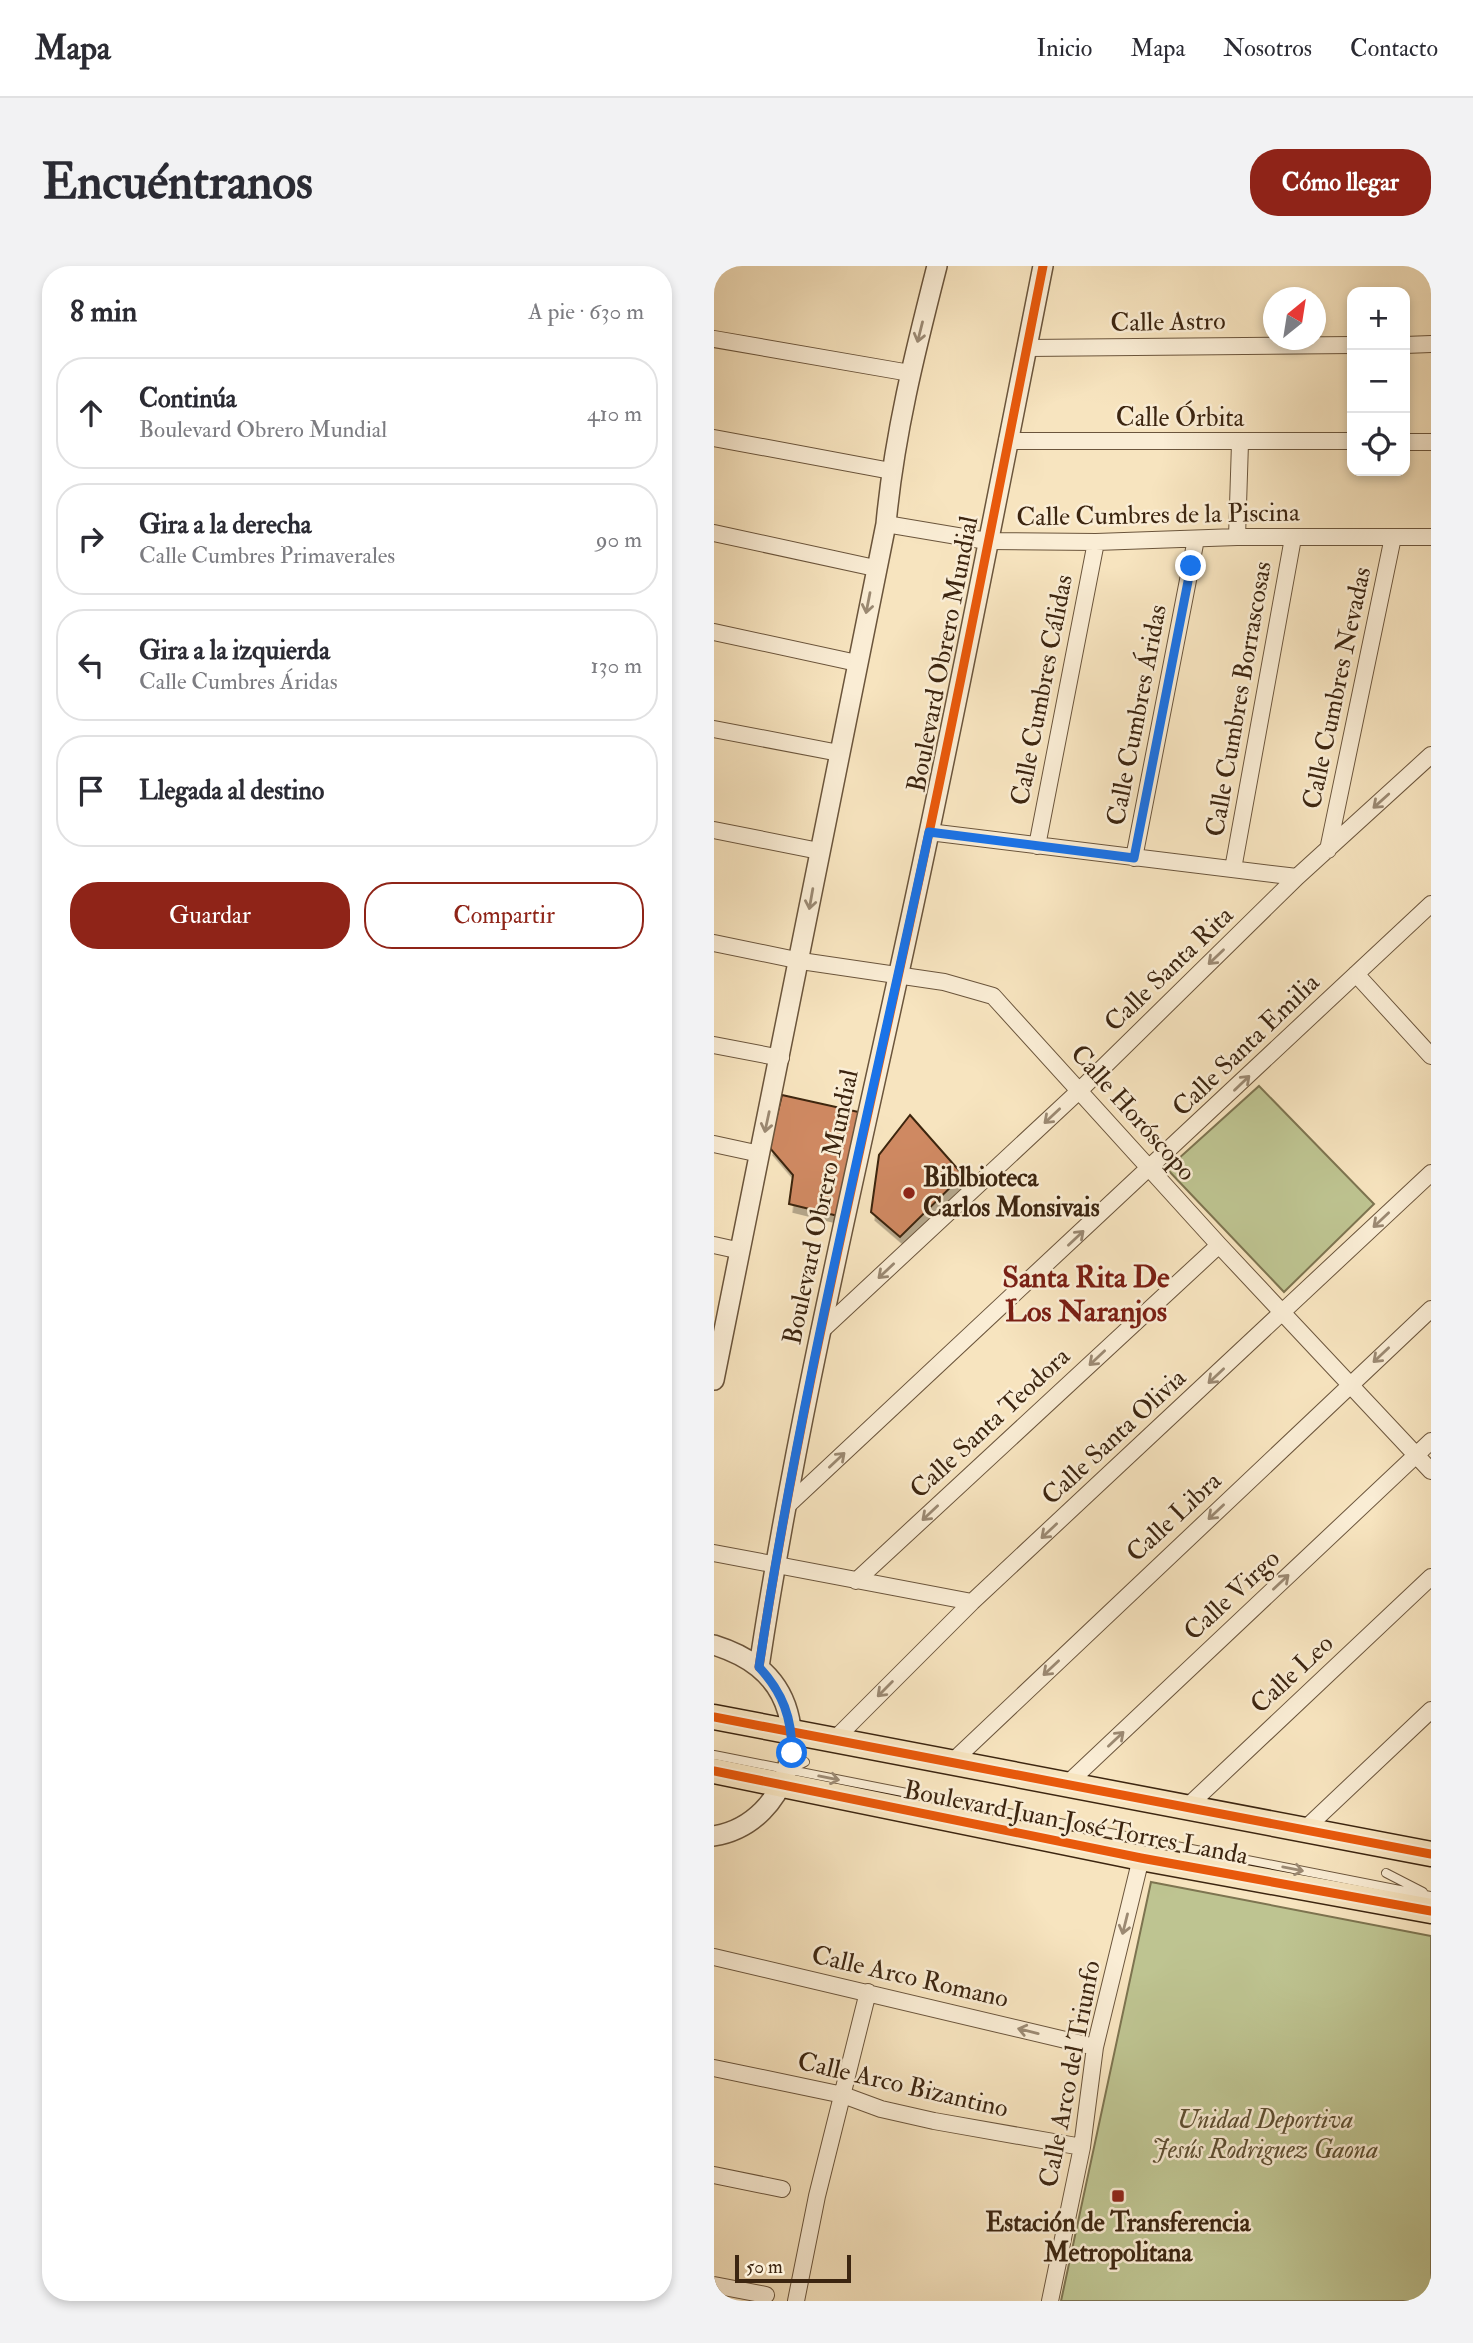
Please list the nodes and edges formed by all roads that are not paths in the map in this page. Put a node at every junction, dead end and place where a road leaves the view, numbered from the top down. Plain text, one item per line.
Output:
1 (937, 266) edge
2 (1043, 266) edge
3 (714, 339) edge
4 (1431, 344) edge
5 (1347, 345) edge
6 (1410, 345) edge
7 (1027, 348) junction
8 (910, 373) junction
9 (714, 438) edge
10 (1347, 441) edge
11 (1007, 442) junction
12 (1410, 442) edge
13 (1431, 442) edge
14 (1240, 443) junction
15 (891, 471) junction
16 (886, 524) junction
17 (714, 533) edge
18 (1237, 537) junction
19 (1393, 537) junction
20 (1431, 537) edge
21 (1293, 538) junction
22 (1196, 539) junction
23 (987, 541) junction
24 (1096, 542) junction
25 (875, 568) junction
26 (714, 632) edge
27 (856, 663) junction
28 (714, 729) edge
29 (839, 753) junction
30 (1431, 755) edge
31 (714, 830) edge
32 (929, 832) junction
33 (1037, 846) junction
34 (1328, 849) junction
35 (819, 851) junction
36 (1134, 858) junction
37 (1233, 869) junction
38 (1297, 877) junction
39 (1431, 904) edge
40 (714, 943) edge
41 (800, 961) junction
42 (1356, 974) junction
43 (899, 975) junction
44 (714, 1045) edge
45 (1428, 1045) edge
46 (781, 1058) junction
47 (1080, 1090) junction
48 (714, 1144) edge
49 (760, 1154) junction
50 (1151, 1169) junction
51 (1431, 1173) edge
52 (714, 1245) edge
53 (1219, 1245) junction
54 (741, 1251) junction
55 (1431, 1308) edge
56 (1283, 1314) junction
57 (819, 1333) junction
58 (718, 1348) edge
59 (714, 1380) edge
60 (1350, 1385) junction
61 (1431, 1441) edge
62 (1416, 1455) junction
63 (1431, 1471) edge
64 (787, 1506) junction
65 (714, 1553) edge
66 (774, 1565) junction
67 (1431, 1577) edge
68 (856, 1581) junction
69 (972, 1602) junction
70 (714, 1645) edge
71 (759, 1667) junction
72 (1431, 1710) edge
73 (714, 1717) edge
74 (792, 1732) junction
75 (833, 1741) junction
76 (714, 1755) edge
77 (952, 1762) junction
78 (714, 1771) edge
79 (791, 1773) junction
80 (1066, 1785) junction
81 (1187, 1807) junction
82 (1305, 1829) junction
83 (714, 1836) edge
84 (1429, 1851) edge
85 (1141, 1858) junction
86 (1386, 1873) dead end
87 (1430, 1901) edge
88 (714, 1957) edge
89 (868, 1992) junction
90 (1094, 2047) junction
91 (714, 2068) edge
92 (843, 2095) junction
93 (1083, 2147) junction
94 (714, 2175) edge
95 (782, 2189) dead end
96 (714, 2285) edge
97 (766, 2295) dead end
98 (796, 2301) edge
99 (1050, 2301) edge

1 -> 8 street
2 - 7 street, Boulevard Obrero Mundial
3 - 8 street
4 - 6 street
5 - 7 street, Calle Astro
7 - 11 street, Boulevard Obrero Mundial
8 - 15 street
9 - 15 street
10 - 14 street, Calle Órbita
11 - 14 street, Calle Órbita
11 - 23 street, Boulevard Obrero Mundial
12 - 13 street
14 - 18 street
15 - 16 street
16 - 23 street, Calle Cumbres de la Piscina
16 - 25 street
17 - 25 street
18 - 21 street, Calle Cumbres de la Piscina
18 - 22 street, Calle Cumbres de la Piscina
19 - 20 street, Calle Cumbres de la Piscina
19 - 21 street, Calle Cumbres de la Piscina
19 - 34 street, Calle Cumbres Nevadas
21 - 37 street, Calle Cumbres Borrascosas
22 - 24 street, Calle Cumbres de la Piscina
22 - 36 street, Calle Cumbres Áridas
23 - 24 street, Calle Cumbres de la Piscina
23 - 32 street, Boulevard Obrero Mundial
24 - 33 street, Calle Cumbres Cálidas
25 -> 27 street
26 - 27 street
27 - 29 street
28 - 29 street
29 - 35 street
30 -> 34 street, Calle Santa Rita
31 - 35 street
32 - 33 street
32 - 43 street, Boulevard Obrero Mundial
33 - 36 street
34 - 38 street, Calle Santa Rita
35 -> 41 street
36 - 37 street
37 - 38 street
38 -> 47 street, Calle Santa Rita
39 - 42 street, Calle Santa Emilia
40 - 41 street, Calle Horóscopo
41 - 43 street, Calle Horóscopo
41 - 46 street
42 - 45 street
50 -> 42 street, Calle Santa Emilia
43 - 47 street, Calle Horóscopo
43 - 57 street, Boulevard Obrero Mundial
44 - 46 street
46 -> 49 street
47 - 50 street, Calle Horóscopo
47 -> 57 street, Calle Santa Rita
48 - 49 street
49 - 54 street
50 - 53 street, Calle Horóscopo
64 -> 50 street, Calle Santa Emilia
51 -> 56 street, Calle Santa Olivia
52 - 54 street
53 - 56 street, Calle Horóscopo
53 -> 68 street, Calle Santa Teodora
54 - 58 street
55 -> 60 street, Calle Libra
56 - 60 street, Calle Horóscopo
56 -> 69 street, Calle Santa Olivia
57 - 64 street, Boulevard Obrero Mundial
58 - 59 street
60 - 62 street, Calle Horóscopo
60 -> 77 street, Calle Libra
61 - 62 street, Calle Virgo
62 - 63 street, Calle Horóscopo
80 -> 62 street, Calle Virgo
64 - 66 street, Boulevard Obrero Mundial
65 - 66 street
66 - 68 street
66 - 71 street, Boulevard Obrero Mundial
67 - 81 street, Calle Leo
68 - 69 street
69 -> 75 street, Calle Santa Olivia
70 - 71 street
71 - 74 street
72 - 82 street
73 - 74 main road, Boulevard Juan José Torres Landa
74 - 75 main road, Boulevard Juan José Torres Landa
74 - 79 street
75 - 77 main road, Boulevard Juan José Torres Landa
76 - 79 lane
77 - 80 main road, Boulevard Juan José Torres Landa
78 - 79 main road, Boulevard Juan José Torres Landa
79 - 83 street
79 - 85 main road, Boulevard Juan José Torres Landa
79 -> 87 lane
80 - 81 main road, Boulevard Juan José Torres Landa
81 - 82 main road, Boulevard Juan José Torres Landa
82 - 84 main road, Boulevard Juan José Torres Landa
85 - 87 main road, Boulevard Juan José Torres Landa
85 -> 90 street, Calle Arco del Triunfo
86 - 87 lane
88 - 89 street, Calle Arco Romano
90 -> 89 street, Calle Arco Romano
89 - 92 street
90 - 93 street, Calle Arco del Triunfo
91 - 92 street, Calle Arco Bizantino
92 - 93 street, Calle Arco Bizantino
92 - 98 street
93 - 99 street, Calle Arco del Triunfo
94 - 95 street
96 - 97 street

